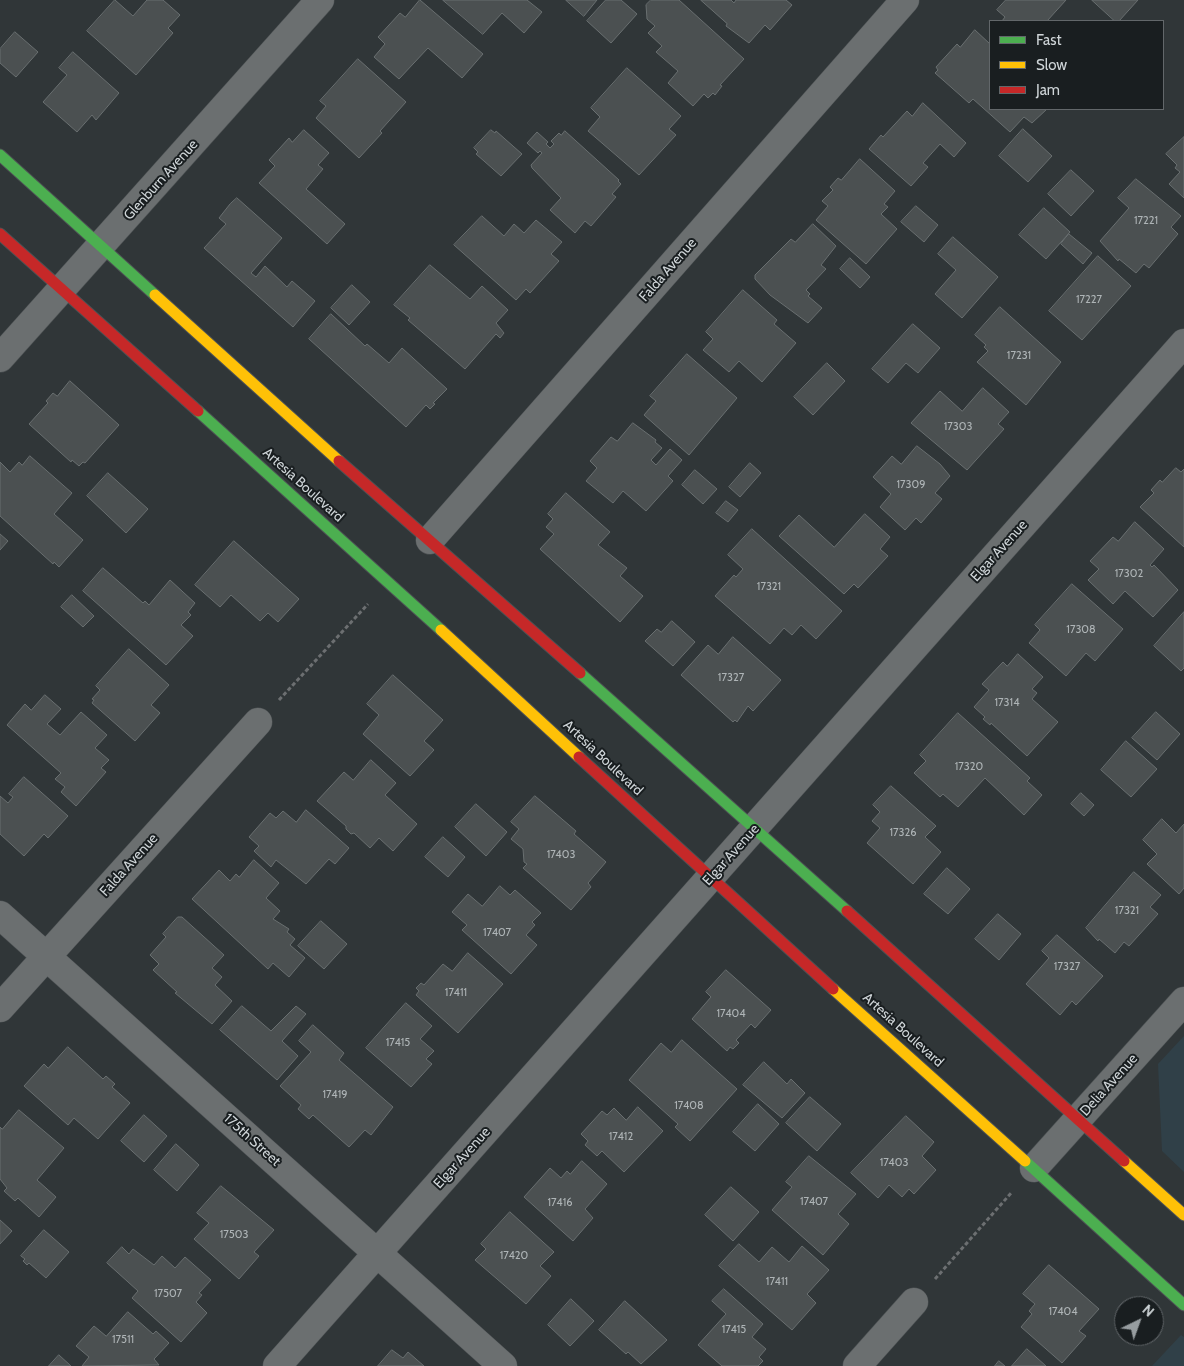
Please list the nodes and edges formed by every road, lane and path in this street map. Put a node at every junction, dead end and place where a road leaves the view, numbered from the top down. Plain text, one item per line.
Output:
1 (320, 0) edge
2 (905, 0) edge
3 (0, 155) edge
4 (0, 234) edge
5 (102, 247) junction
6 (62, 291) junction
7 (1184, 343) edge
8 (0, 358) edge
9 (430, 540) junction
10 (389, 582) junction
11 (258, 722) joint
12 (754, 828) junction
13 (710, 878) junction
14 (0, 915) edge
15 (46, 957) junction
16 (1184, 1001) edge
17 (0, 1008) edge
18 (1078, 1120) junction
19 (1034, 1168) junction
20 (1184, 1214) edge
21 (377, 1253) junction
22 (914, 1302) joint
23 (1184, 1305) edge
24 (278, 1366) edge
25 (503, 1366) edge
26 (857, 1366) edge

1 - 5 street, Glenburn Avenue
2 - 9 street, Falda Avenue
3 - 5 main road
4 - 6 main road, Artesia Boulevard
5 - 6 street, Glenburn Avenue
5 - 9 main road
6 - 8 street, Glenburn Avenue
6 - 10 main road, Artesia Boulevard
7 - 12 street, Elgar Avenue
9 - 12 main road
10 - 11 path
10 - 13 main road, Artesia Boulevard
11 - 15 street, Falda Avenue
12 - 13 street, Elgar Avenue
12 - 18 main road
13 - 19 main road, Artesia Boulevard
13 - 21 street, Elgar Avenue
14 - 15 street, 175th Street
15 - 17 street, Falda Avenue
15 - 21 street, 175th Street
16 - 18 street, Delia Avenue
18 - 19 street, Delia Avenue
18 - 20 main road
19 - 22 path
19 - 23 main road, Artesia Boulevard
21 - 24 street, Elgar Avenue
21 - 25 street, 175th Street
22 - 26 street

